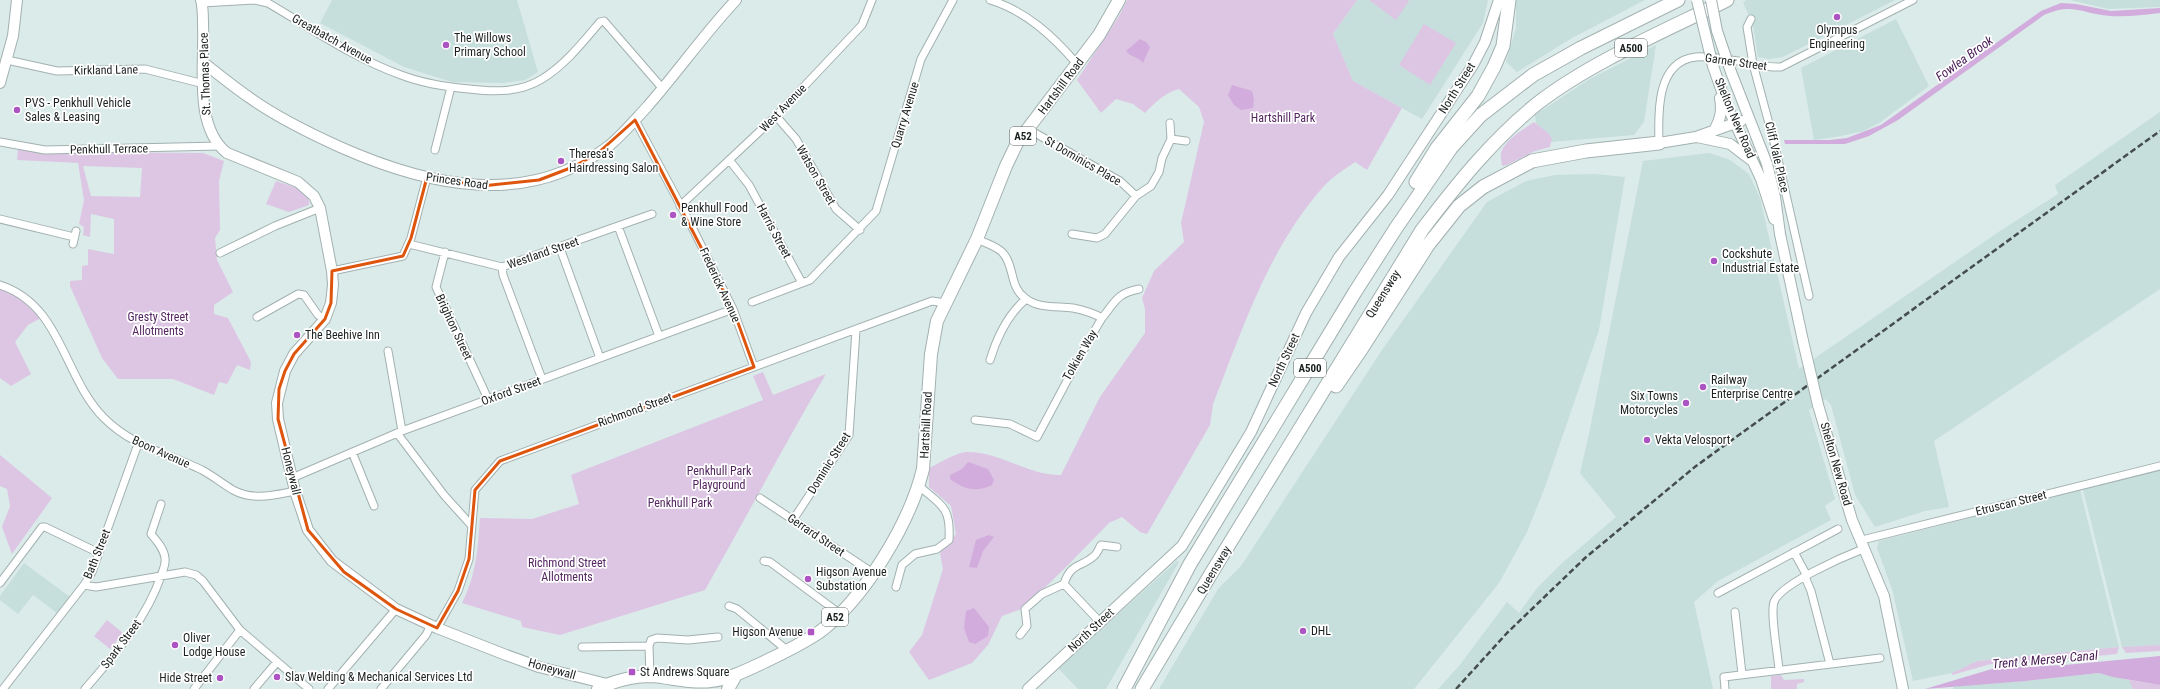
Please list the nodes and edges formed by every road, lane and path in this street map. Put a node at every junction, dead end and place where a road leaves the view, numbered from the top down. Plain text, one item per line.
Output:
1 (17, 0) edge
2 (736, 0) edge
3 (872, 0) edge
4 (953, 0) edge
5 (990, 0) edge
6 (1119, 0) edge
7 (1499, 0) edge
8 (1509, 0) edge
9 (1678, 0) edge
10 (1697, 0) edge
11 (1711, 0) edge
12 (1727, 0) edge
13 (1913, 0) edge
14 (201, 2) edge
15 (268, 2) edge
16 (1751, 19) dead end
17 (7, 60) junction
18 (204, 63) junction
19 (1077, 64) junction
20 (1753, 64) junction
21 (2, 70) edge
22 (1717, 82) junction
23 (0, 83) edge
24 (204, 84) junction
25 (451, 87) junction
26 (662, 89) junction
27 (776, 116) junction
28 (1748, 118) junction
29 (635, 120) junction
30 (1170, 123) dead end
31 (1734, 123) junction
32 (1028, 129) junction
33 (1715, 129) junction
34 (1696, 137) junction
35 (1171, 139) junction
36 (1186, 141) dead end
37 (0, 142) edge
38 (1659, 143) junction
39 (219, 146) junction
40 (435, 150) dead end
41 (730, 161) junction
42 (1754, 163) junction
43 (427, 178) junction
44 (1136, 196) junction
45 (680, 206) junction
46 (320, 208) junction
47 (652, 214) dead end
48 (0, 219) edge
49 (618, 226) junction
50 (860, 230) junction
51 (1072, 234) dead end
52 (1780, 234) junction
53 (74, 237) dead end
54 (977, 239) junction
55 (409, 244) junction
56 (560, 248) junction
57 (445, 252) junction
58 (220, 253) dead end
59 (502, 267) junction
60 (332, 271) junction
61 (802, 283) junction
62 (0, 285) edge
63 (1139, 289) dead end
64 (1355, 292) junction
65 (1809, 296) dead end
66 (1026, 299) junction
67 (752, 302) dead end
68 (945, 303) junction
69 (733, 309) junction
70 (257, 316) dead end
71 (1102, 318) junction
72 (325, 319) junction
73 (856, 330) junction
74 (659, 336) junction
75 (388, 351) dead end
76 (600, 358) junction
77 (990, 360) dead end
78 (754, 367) junction
79 (542, 380) junction
80 (488, 399) junction
81 (975, 420) dead end
82 (400, 432) junction
83 (138, 444) junction
84 (352, 452) junction
85 (2160, 466) edge
86 (292, 478) junction
87 (919, 486) junction
88 (295, 491) junction
89 (1262, 491) junction
90 (760, 498) dead end
91 (161, 504) dead end
92 (374, 506) dead end
93 (793, 520) junction
94 (470, 526) junction
95 (1838, 529) dead end
96 (1862, 544) junction
97 (1117, 547) dead end
98 (1794, 552) junction
99 (99, 553) junction
100 (764, 561) dead end
101 (1190, 564) junction
102 (1212, 572) junction
103 (872, 573) junction
104 (161, 576) junction
105 (1806, 576) junction
106 (0, 583) edge
107 (1064, 584) junction
108 (84, 585) junction
109 (896, 587) dead end
110 (1718, 593) dead end
111 (729, 606) dead end
112 (396, 609) junction
113 (1735, 612) dead end
114 (839, 613) junction
115 (1099, 621) junction
116 (434, 627) junction
117 (240, 630) junction
118 (697, 631) dead end
119 (1020, 635) dead end
120 (718, 637) dead end
121 (698, 639) junction
122 (649, 646) junction
123 (582, 647) dead end
124 (788, 650) junction
125 (1880, 658) dead end
126 (277, 662) junction
127 (1830, 664) junction
128 (1779, 670) junction
129 (1742, 674) junction
130 (736, 675) junction
131 (650, 676) junction
132 (701, 682) junction
133 (602, 687) edge
134 (1903, 687) edge
135 (3, 689) edge
136 (85, 689) edge
137 (194, 689) edge
138 (254, 689) edge
139 (309, 689) edge
140 (328, 689) edge
141 (381, 689) edge
142 (711, 689) edge
143 (728, 689) edge
144 (1028, 689) edge
145 (1115, 689) edge
146 (1124, 689) edge
147 (1142, 689) edge
148 (1148, 689) edge
149 (1725, 689) edge

1 - 17 street
2 - 26 street, Princes Road
3 - 27 street, West Avenue
4 - 50 street, Quarry Avenue
5 - 19 street
6 - 19 main road, Hartshill Road / A52
7 - 115 street, North Street
8 - 64 highway
9 - 64 highway, Queensway / A500
10 - 22 street, Shelton New Road, bridge
11 - 28 street, Shelton New Road, bridge
12 - 89 highway, Queensway / A500
13 - 20 street, Garner Street
14 - 15 street, Greatbatch Avenue
14 - 18 street, St. Thomas Place
15 - 25 street, Greatbatch Avenue
16 - 20 street, Cliff Vale Place
17 - 21 street
17 - 24 street, Kirkland Lane
18 - 24 street, St. Thomas Place
18 - 43 street, Princes Road
19 - 32 main road, Hartshill Road / A52
20 - 38 street, Garner Street
20 - 65 street, Cliff Vale Place
21 - 23 street
22 - 31 street, Shelton New Road
22 - 33 street
24 - 39 street, St. Thomas Place
25 - 26 street, Greatbatch Avenue
25 - 40 street
26 - 29 street, Princes Road
27 - 41 street, West Avenue
27 - 50 street, Watson Street
28 - 31 street
28 - 52 street, Shelton New Road
29 - 43 street, Princes Road
29 - 45 street, Frederick Avenue
30 - 35 street
31 - 33 street
31 - 42 street, Shelton New Road
32 - 44 street, St Dominics Place
32 - 54 main road, Hartshill Road / A52
33 - 34 street
34 - 38 street
34 - 42 street
35 - 36 street
35 - 44 street
37 - 39 street, Penkhull Terrace
38 - 89 highway
39 - 46 street, Honeywall
41 - 45 street, West Avenue
41 - 61 street, Harris Street
42 - 52 street, Shelton New Road
43 - 55 street
44 - 51 street
45 - 69 street, Frederick Avenue
46 - 58 street
46 - 60 street, Honeywall
47 - 49 street, Westland Street
48 - 53 street
49 - 56 street, Westland Street
49 - 74 street
50 - 61 street
52 - 96 street, Shelton New Road, bridge
54 - 66 street
54 - 68 main road, Hartshill Road / A52
55 - 57 street, Westland Street
55 - 60 street
56 - 59 street, Westland Street
56 - 76 street
57 - 59 street, Westland Street
57 - 80 street, Brighton Street
59 - 79 street
60 - 72 street, Honeywall
61 - 67 street
62 - 83 street, Boon Avenue
63 - 71 street
64 - 101 highway, Queensway / A500
66 - 71 street, Tolkien Way
66 - 77 street
68 - 73 street, Richmond Street
68 - 87 main road, Hartshill Road / A52
69 - 74 street, Oxford Street
69 - 78 street, Frederick Avenue
70 - 72 street
71 - 81 street, Tolkien Way
72 - 86 street, Honeywall
73 - 78 street, Richmond Street
73 - 93 street, Dominic Street
74 - 76 street, Oxford Street
75 - 82 street
76 - 79 street, Oxford Street
78 - 94 street, Richmond Street
79 - 80 street, Oxford Street
80 - 82 street, Oxford Street
82 - 84 street, Oxford Street
82 - 94 street
83 - 88 street, Boon Avenue
83 - 99 street, Bath Street
84 - 86 street, Oxford Street
84 - 92 street
85 - 96 street, Etruscan Street
86 - 88 street, Honeywall
87 - 103 main road, Hartshill Road / A52
87 - 109 street
88 - 112 street, Honeywall
89 - 102 highway, Queensway / A500
90 - 93 street, Gerrard Street
91 - 104 street, Spark Street
93 - 103 street, Gerrard Street
94 - 116 street, Richmond Street
95 - 98 street
96 - 105 street, Etruscan Street
96 - 134 street, Shelton New Road
97 - 107 street
98 - 105 street
98 - 110 street
99 - 106 street
99 - 108 street, Bath Street
100 - 114 street
101 - 145 highway
101 - 146 highway, Queensway / A500
102 - 147 highway, Queensway / A500
102 - 148 highway
103 - 114 main road, Hartshill Road / A52
104 - 108 street
104 - 117 street
104 - 136 street, Spark Street
105 - 127 street
105 - 128 street, Etruscan Street
107 - 115 street
107 - 119 street
108 - 135 street, Bath Street
111 - 124 street
112 - 116 street, Honeywall
112 - 140 street
113 - 129 street
114 - 124 main road, Hartshill Road / A52
115 - 144 street, North Street
116 - 133 street, Honeywall
116 - 141 street, Richmond Street
117 - 126 street
117 - 137 street
118 - 121 street
120 - 121 street
121 - 122 street
122 - 123 street
122 - 131 street
124 - 130 main road, Hartshill Road / A52
125 - 127 street
126 - 138 street
126 - 139 street
127 - 128 street
128 - 129 street
129 - 149 street
130 - 132 main road, Hartshill Road / A52
130 - 143 main road
131 - 132 main road, Hartshill Road / A52
131 - 133 main road, Hartshill Road / A52
132 - 142 main road, A52

